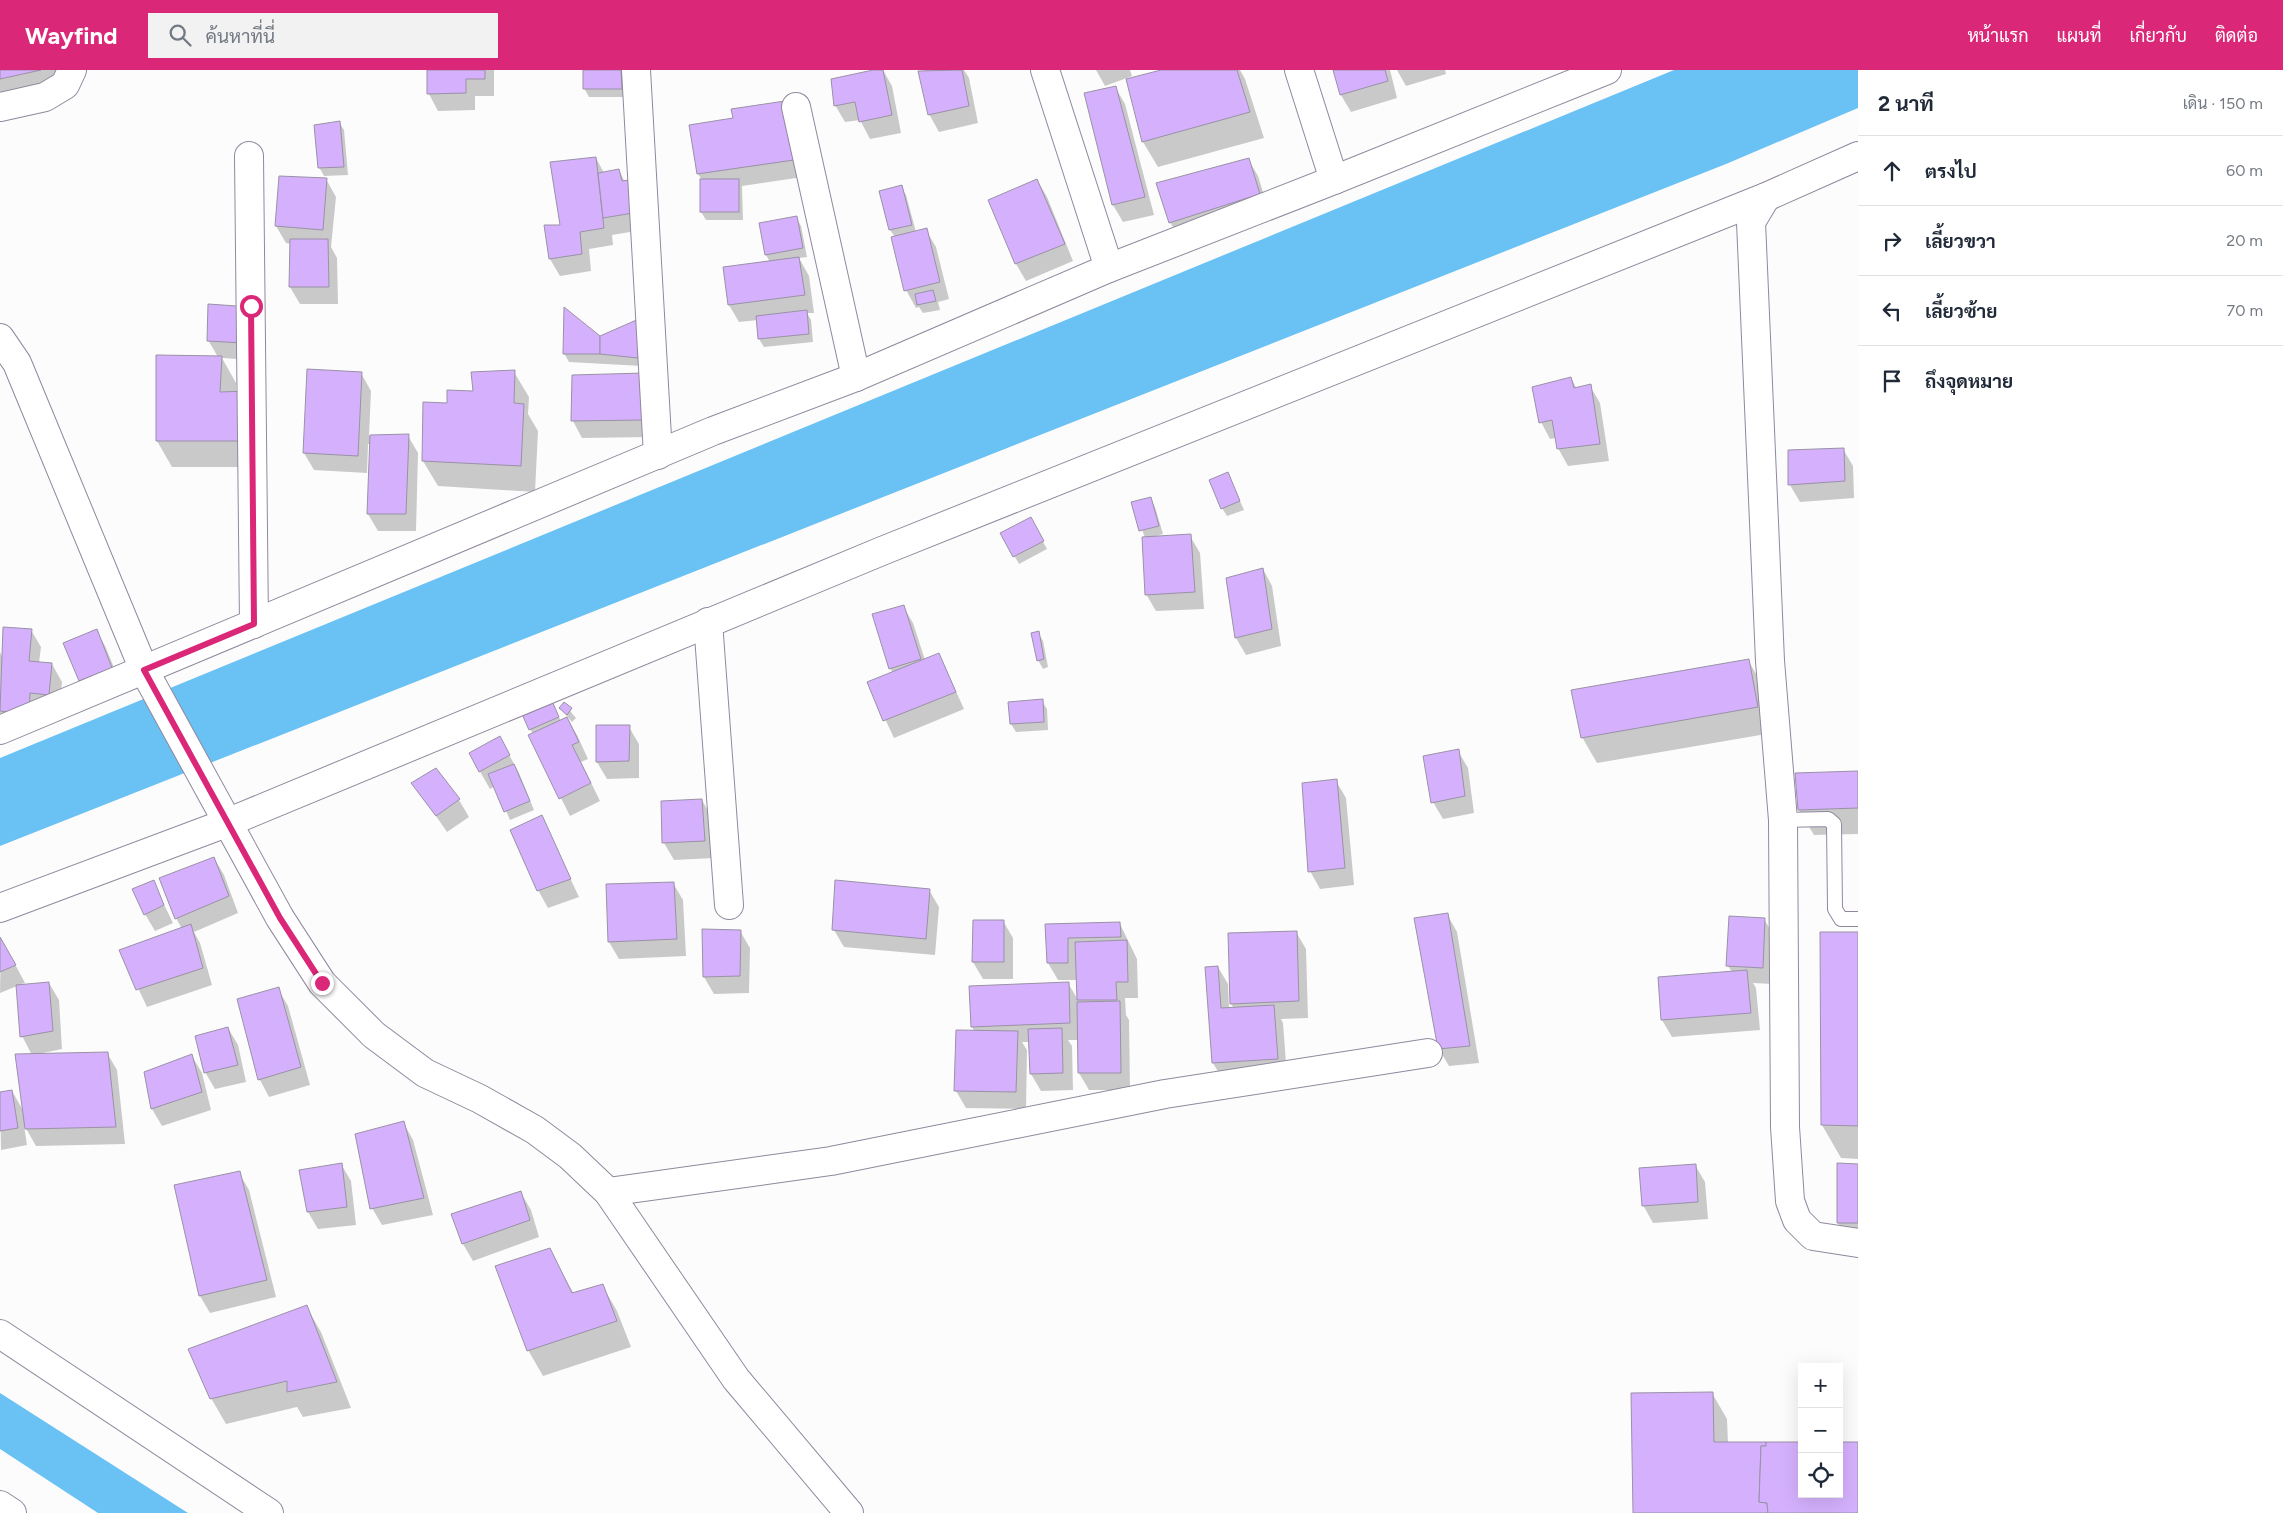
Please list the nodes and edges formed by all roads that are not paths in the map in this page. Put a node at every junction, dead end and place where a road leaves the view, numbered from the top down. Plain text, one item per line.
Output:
1 (72, 70) edge
2 (636, 70) edge
3 (1046, 70) edge
4 (1299, 70) edge
5 (1607, 70) edge
6 (0, 107) edge
7 (796, 107) dead end
8 (249, 156) dead end
9 (1858, 156) edge
10 (1334, 180) junction
11 (1766, 197) junction
12 (1109, 268) junction
13 (0, 338) edge
14 (856, 377) junction
15 (658, 455) junction
16 (708, 622) junction
17 (254, 624) junction
18 (144, 670) junction
19 (0, 730) edge
20 (1783, 820) junction
21 (229, 822) junction
22 (729, 905) dead end
23 (0, 908) edge
24 (1858, 919) edge
25 (1428, 1053) dead end
26 (608, 1192) junction
27 (1858, 1243) edge
28 (0, 1334) edge
29 (0, 1505) edge
30 (12, 1513) edge
31 (269, 1513) edge
32 (850, 1513) edge

1 - 6 street
2 - 15 street
3 - 12 street
4 - 10 street
5 - 10 street
7 - 14 street
8 - 17 street
9 - 11 street
10 - 12 street
11 - 16 street
11 - 20 street
12 - 14 street
13 - 18 street
14 - 15 street
15 - 17 street
16 - 21 street
16 - 22 street
17 - 18 street
18 - 19 street
18 - 21 street
20 - 24 lane
20 - 27 street
21 - 23 street
21 - 26 street
25 - 26 street
26 - 32 street
28 - 31 street
29 - 30 street

